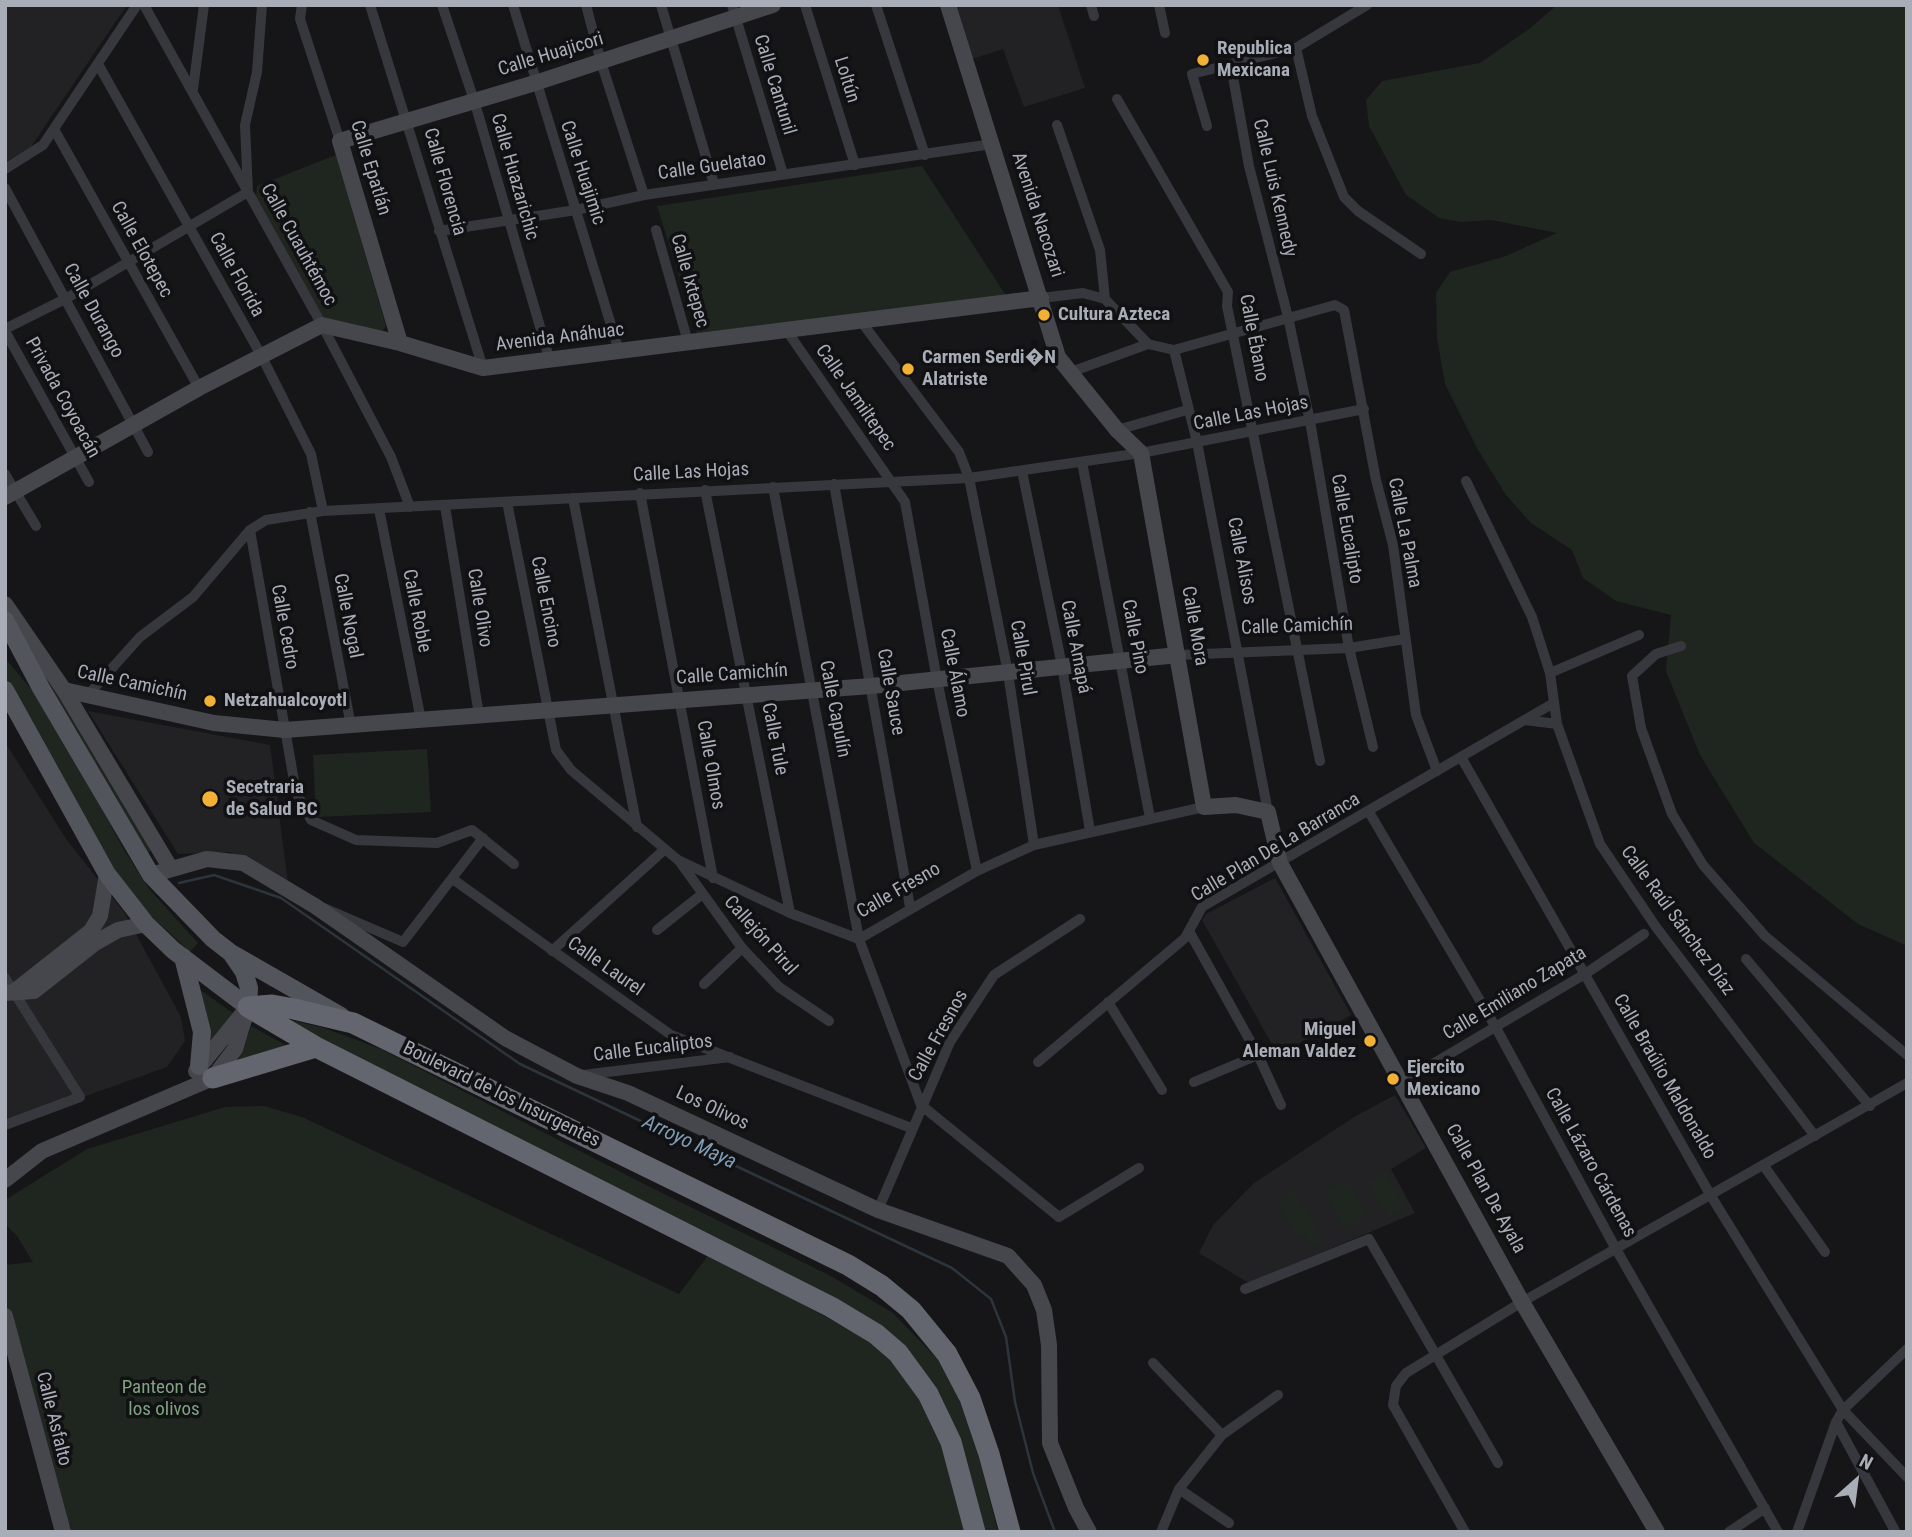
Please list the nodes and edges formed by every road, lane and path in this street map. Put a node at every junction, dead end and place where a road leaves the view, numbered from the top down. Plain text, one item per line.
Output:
1 (137, 5) edge
2 (144, 5) edge
3 (204, 5) edge
4 (261, 5) edge
5 (302, 5) edge
6 (370, 5) edge
7 (442, 5) edge
8 (513, 5) edge
9 (586, 5) edge
10 (661, 5) edge
11 (773, 5) edge
12 (805, 5) edge
13 (876, 5) edge
14 (948, 5) edge
15 (1159, 5) edge
16 (1367, 5) edge
17 (733, 11) edge
18 (1165, 33) dead end
19 (672, 40) junction
20 (1296, 48) junction
21 (601, 62) junction
22 (98, 64) junction
23 (1231, 65) junction
24 (535, 83) junction
25 (193, 89) junction
26 (1117, 99) dead end
27 (474, 100) junction
28 (408, 118) junction
29 (1057, 125) dead end
30 (1207, 127) dead end
31 (54, 129) junction
32 (340, 141) junction
33 (992, 144) junction
34 (925, 155) junction
35 (855, 165) junction
36 (5, 169) edge
37 (783, 174) junction
38 (714, 184) junction
39 (5, 188) edge
40 (248, 191) junction
41 (644, 195) junction
42 (576, 210) junction
43 (509, 221) junction
44 (190, 228) junction
45 (656, 230) dead end
46 (439, 231) junction
47 (1420, 254) dead end
48 (127, 263) junction
49 (67, 298) junction
50 (1041, 298) junction
51 (1105, 299) junction
52 (1288, 317) junction
53 (860, 320) junction
54 (322, 325) junction
55 (5, 330) edge
56 (787, 331) junction
57 (1234, 332) junction
58 (688, 342) junction
59 (400, 344) junction
60 (1148, 344) junction
61 (1174, 350) junction
62 (619, 351) junction
63 (261, 355) junction
64 (550, 361) junction
65 (483, 369) junction
66 (1071, 372) junction
67 (199, 388) junction
68 (1364, 409) junction
69 (1187, 410) junction
70 (1310, 421) junction
71 (135, 425) junction
72 (1117, 430) junction
73 (1252, 433) junction
74 (1197, 442) junction
75 (148, 452) dead end
76 (1142, 453) junction
77 (76, 459) junction
78 (1082, 462) junction
79 (1022, 471) junction
80 (5, 474) edge
81 (969, 478) junction
82 (1466, 481) dead end
83 (89, 482) dead end
84 (834, 484) junction
85 (894, 485) junction
86 (773, 487) junction
87 (705, 490) junction
88 (640, 493) junction
89 (10, 494) edge
90 (573, 498) junction
91 (507, 502) junction
92 (445, 506) junction
93 (410, 508) junction
94 (379, 509) junction
95 (323, 511) junction
96 (310, 512) junction
97 (36, 526) dead end
98 (250, 530) junction
99 (5, 604) edge
100 (5, 620) edge
101 (1639, 635) dead end
102 (1405, 639) junction
103 (1681, 646) dead end
104 (1349, 648) junction
105 (1296, 650) junction
106 (1236, 651) junction
107 (1178, 655) junction
108 (1121, 661) junction
109 (1062, 666) junction
110 (1008, 673) junction
111 (1550, 673) junction
112 (937, 680) junction
113 (871, 686) junction
114 (5, 690) edge
115 (64, 690) junction
116 (813, 690) junction
117 (748, 694) junction
118 (88, 695) junction
119 (680, 701) junction
120 (1552, 704) junction
121 (615, 706) junction
122 (549, 709) junction
123 (479, 715) junction
124 (421, 720) junction
125 (1525, 720) junction
126 (1557, 724) junction
127 (351, 726) junction
128 (285, 730) junction
129 (1373, 747) dead end
130 (1461, 757) junction
131 (1320, 761) dead end
132 (1437, 771) junction
133 (1204, 807) junction
134 (1268, 812) junction
135 (1369, 812) junction
136 (1150, 818) junction
137 (637, 827) junction
138 (1090, 831) junction
139 (483, 838) junction
140 (1034, 845) junction
141 (664, 850) junction
142 (678, 860) junction
143 (1280, 863) junction
144 (514, 864) dead end
145 (171, 869) junction
146 (977, 871) junction
147 (107, 874) junction
148 (151, 875) junction
149 (713, 878) junction
150 (454, 880) junction
151 (701, 895) junction
152 (315, 906) junction
153 (910, 907) junction
154 (790, 913) junction
155 (1080, 919) dead end
156 (146, 924) junction
157 (657, 930) dead end
158 (1189, 931) junction
159 (1644, 934) dead end
160 (213, 939) junction
161 (859, 939) junction
162 (742, 948) junction
163 (552, 951) junction
164 (178, 953) junction
165 (231, 953) junction
166 (1746, 959) dead end
167 (1585, 974) junction
168 (704, 985) dead end
169 (8, 987) edge
170 (1108, 1002) junction
171 (248, 1007) junction
172 (829, 1021) dead end
173 (353, 1023) junction
174 (1495, 1026) junction
175 (316, 1047) junction
176 (1258, 1055) junction
177 (1907, 1055) edge
178 (733, 1057) junction
179 (1038, 1062) dead end
180 (206, 1072) junction
181 (577, 1076) junction
182 (1194, 1082) dead end
183 (1402, 1082) junction
184 (1907, 1083) edge
185 (1162, 1090) dead end
186 (921, 1105) junction
187 (1281, 1105) dead end
188 (1870, 1106) junction
189 (5, 1125) edge
190 (911, 1128) junction
191 (1815, 1136) junction
192 (1764, 1166) junction
193 (1139, 1168) dead end
194 (5, 1180) edge
195 (1711, 1196) junction
196 (878, 1210) junction
197 (1616, 1249) junction
198 (1825, 1252) dead end
199 (1245, 1289) dead end
200 (1522, 1302) junction
201 (5, 1316) edge
202 (1906, 1353) edge
203 (1436, 1354) junction
204 (1153, 1363) dead end
205 (1278, 1395) dead end
206 (1843, 1410) junction
207 (1836, 1422) junction
208 (1222, 1435) junction
209 (1498, 1463) dead end
210 (1907, 1477) edge
211 (1179, 1489) junction
212 (1765, 1508) junction
213 (1229, 1522) dead end
214 (1895, 1531) edge
215 (63, 1532) edge
216 (975, 1532) edge
217 (1010, 1532) edge
218 (1089, 1532) edge
219 (1161, 1532) edge
220 (1465, 1532) edge
221 (1657, 1532) edge
222 (1729, 1532) edge
223 (1778, 1532) edge
224 (1797, 1532) edge

1 - 22 street
2 - 25 street, Calle Cuauhtémoc
3 - 25 street
4 - 40 street
5 - 32 street, Calle Epatlán
6 - 28 street, Calle Florencia
7 - 27 street, Calle Huazarichic
8 - 24 street, Calle Huajimic
9 - 21 street
10 - 19 street
11 - 17 street, Calle Huajicori
12 - 35 street, Loltún
13 - 34 street
14 - 33 street, Avenida Nacozari
15 - 18 street
16 - 20 street
17 - 19 street, Calle Huajicori
17 - 37 street, Calle Cantunil
19 - 21 street, Calle Huajicori
19 - 38 street
20 - 23 street
20 - 47 street
21 - 24 street, Calle Huajicori
21 - 41 street
22 - 31 street
22 - 44 street, Calle Florida
23 - 30 street
23 - 52 street, Calle Luis Kennedy
24 - 27 street, Calle Huajicori
24 - 42 street, Calle Huajimic
25 - 40 street, Calle Cuauhtémoc
26 - 57 street, Calle Ébano
27 - 28 street, Calle Huajicori
27 - 43 street, Calle Huazarichic
28 - 32 street, Calle Huajicori
28 - 46 street, Calle Florencia
29 - 51 street
31 - 36 street
31 - 48 street, Calle Elotepec
32 - 59 street, Calle Epatlán
33 - 34 street, Calle Guelatao
33 - 50 street, Avenida Nacozari
34 - 35 street, Calle Guelatao
35 - 37 street, Calle Guelatao
37 - 38 street, Calle Guelatao
38 - 41 street, Calle Guelatao
39 - 49 street, Calle Durango
40 - 44 street
40 - 54 street, Calle Cuauhtémoc
41 - 42 street, Calle Guelatao
42 - 43 street, Calle Guelatao
42 - 62 street, Calle Huajimic
43 - 46 street, Calle Guelatao
43 - 64 street, Calle Huazarichic
44 - 48 street
44 - 63 street, Calle Florida
45 - 58 street, Calle Ixtepec
46 - 65 street, Calle Florencia
48 - 49 street
48 - 67 street, Calle Elotepec
49 - 55 street
49 - 71 street, Calle Durango
50 - 51 street
50 - 53 street, Avenida Anáhuac
50 - 66 street, Avenida Nacozari
51 - 60 street
52 - 57 street
52 - 68 street, Calle La Palma
52 - 70 street, Calle Eucalipto
53 - 56 street, Avenida Anáhuac
53 - 81 street
54 - 59 street, Avenida Anáhuac
54 - 63 street
54 - 93 street, Calle Cuauhtémoc
55 - 77 street, Privada Coyoacán
56 - 58 street, Avenida Anáhuac
56 - 85 street, Calle Jamiltepec
57 - 61 street
57 - 73 street, Calle Ébano
58 - 62 street, Avenida Anáhuac
59 - 65 street, Avenida Anáhuac
60 - 61 street
60 - 66 street
61 - 69 street, Calle Alisos
62 - 64 street, Avenida Anáhuac
63 - 67 street
63 - 95 street, Calle Florida
64 - 65 street, Avenida Anáhuac
66 - 72 street, Avenida Nacozari
67 - 71 street
68 - 70 street, Calle Las Hojas
68 - 102 street, Calle La Palma
69 - 72 street, Calle Las Hojas
69 - 74 street, Calle Alisos
70 - 73 street, Calle Las Hojas
70 - 104 street, Calle Eucalipto
71 - 75 street, Calle Durango
71 - 77 street
72 - 76 street, Avenida Nacozari
73 - 74 street, Calle Las Hojas
73 - 105 street, Calle Ébano
74 - 76 street, Calle Las Hojas
74 - 106 street, Calle Alisos
76 - 78 street, Calle Las Hojas
76 - 107 street, Calle Mora
77 - 83 street, Privada Coyoacán
77 - 89 street
78 - 79 street, Calle Las Hojas
78 - 108 street, Calle Pino
79 - 81 street, Calle Las Hojas
79 - 109 street, Calle Amapá
80 - 89 street
81 - 85 street, Calle Las Hojas
81 - 110 street, Calle Pirul
82 - 111 street, Calle Raúl Sánchez Díaz
84 - 85 street, Calle Las Hojas
84 - 86 street, Calle Las Hojas
84 - 113 street, Calle Sauce
85 - 112 street, Calle Álamo
86 - 87 street, Calle Las Hojas
86 - 116 street, Calle Capulín
87 - 88 street, Calle Las Hojas
87 - 117 street, Calle Tule
88 - 90 street, Calle Las Hojas
88 - 119 street, Calle Olmos
89 - 97 street
90 - 91 street, Calle Las Hojas
90 - 121 street
91 - 92 street, Calle Las Hojas
91 - 122 street, Calle Encino
92 - 93 street, Calle Las Hojas
92 - 123 street, Calle Olivo
93 - 94 street, Calle Las Hojas
94 - 95 street, Calle Las Hojas
94 - 124 street, Calle Roble
95 - 96 street, Calle Las Hojas
96 - 98 street, Calle Las Hojas
96 - 127 street, Calle Nogal
98 - 118 street, Calle Las Hojas
98 - 128 street, Calle Cedro
99 - 115 street
100 - 148 main road, Boulevard de los Insurgentes
101 - 111 street
102 - 104 street, Calle Camichín
102 - 132 street, Calle La Palma
103 - 177 street
104 - 105 street, Calle Camichín
104 - 129 street, Calle Eucalipto
105 - 106 street, Calle Camichín
105 - 131 street, Calle Ébano
106 - 107 street, Calle Camichín
106 - 134 street, Calle Alisos
107 - 108 street, Calle Camichín
107 - 133 street, Calle Mora
108 - 109 street, Calle Camichín
108 - 136 street, Calle Pino
109 - 110 street, Calle Camichín
109 - 138 street, Calle Amapá
110 - 112 street, Calle Camichín
110 - 140 street, Calle Pirul
111 - 120 street, Calle Raúl Sánchez Díaz
112 - 113 street, Calle Camichín
112 - 146 street, Calle Álamo
113 - 116 street, Calle Camichín
113 - 153 street, Calle Sauce
114 - 147 main road, Boulevard de los Insurgentes
115 - 118 street, Calle Camichín
115 - 145 street
116 - 117 street, Calle Camichín
116 - 161 street, Calle Capulín
117 - 119 street, Calle Camichín
117 - 154 street, Calle Tule
118 - 128 street, Calle Camichín
119 - 121 street, Calle Camichín
119 - 149 street, Calle Olmos
120 - 125 street, Calle Plan De La Barranca
120 - 126 street, Calle Raúl Sánchez Díaz
121 - 122 street, Calle Camichín
121 - 137 street
122 - 123 street, Calle Camichín
122 - 137 street, Calle Fresno
123 - 124 street, Calle Camichín
124 - 127 street, Calle Camichín
125 - 126 street
125 - 130 street, Calle Plan De La Barranca
126 - 191 street, Calle Raúl Sánchez Díaz
127 - 128 street, Calle Camichín
128 - 139 street, Calle Cedro
130 - 132 street, Calle Plan De La Barranca
130 - 167 street, Calle Braúlio Maldonaldo
132 - 135 street, Calle Plan De La Barranca
133 - 134 street, Calle Fresno
133 - 136 street, Calle Fresno
134 - 143 street, Calle Alisos
135 - 143 street, Calle Plan De La Barranca
135 - 174 street, Calle Lázaro Cárdenas
136 - 138 street, Calle Fresno
137 - 141 street, Calle Fresno
138 - 140 street, Calle Fresno
139 - 144 street
139 - 150 street
140 - 146 street, Calle Fresno
141 - 142 street, Calle Fresno
141 - 163 street
142 - 149 street, Calle Fresno
142 - 151 street, Callejón Pirul
143 - 158 street, Calle Plan De La Barranca
143 - 183 street, Calle Plan De Ayala
145 - 148 street, Los Olivos
145 - 152 street, Los Olivos
146 - 153 street, Calle Fresno
147 - 156 main road, Boulevard de los Insurgentes
147 - 169 street
148 - 160 main road, Boulevard de los Insurgentes
149 - 154 street, Calle Fresno
150 - 152 street
150 - 163 street, Calle Laurel
151 - 157 street
151 - 162 street, Callejón Pirul
152 - 181 street, Los Olivos
153 - 161 street, Calle Fresno
154 - 161 street, Calle Fresno
155 - 186 street, Calle Fresnos
156 - 164 main road, Boulevard de los Insurgentes
156 - 169 street
158 - 170 street, Calle Plan De La Barranca
158 - 176 street
159 - 167 street, Calle Emiliano Zapata
160 - 164 main road
160 - 165 main road, Boulevard de los Insurgentes
161 - 186 street
162 - 168 street
162 - 172 street, Callejón Pirul
163 - 178 street, Calle Laurel
164 - 171 main road, Boulevard de los Insurgentes
164 - 180 main road
165 - 171 main road
165 - 173 main road, Boulevard de los Insurgentes
166 - 188 street
167 - 174 street, Calle Emiliano Zapata
167 - 195 street, Calle Braúlio Maldonaldo
169 - 189 street
170 - 179 street, Calle Plan De La Barranca
170 - 185 street
171 - 173 highway
171 - 175 highway, Boulevard de los Insurgentes
171 - 180 street
173 - 217 highway, Boulevard de los Insurgentes
174 - 183 street, Calle Emiliano Zapata
174 - 197 street, Calle Lázaro Cárdenas
175 - 180 highway
175 - 216 highway, Boulevard de los Insurgentes
176 - 182 street
176 - 187 street
178 - 181 street, Calle Eucaliptos
178 - 190 street, Calle Laurel
180 - 194 street
181 - 196 street, Los Olivos
183 - 200 street, Calle Plan De Ayala
184 - 188 street
186 - 190 street, Calle Fresnos
186 - 193 street
188 - 191 street
190 - 196 street, Calle Fresnos
191 - 192 street
192 - 195 street
192 - 198 street
195 - 197 street
195 - 206 street, Calle Braúlio Maldonaldo
196 - 218 street, Los Olivos
197 - 200 street
197 - 212 street, Calle Lázaro Cárdenas
199 - 203 street
200 - 203 street
200 - 221 street, Calle Plan De Ayala
201 - 215 street, Calle Asfalto
202 - 206 street
203 - 209 street
203 - 220 street
204 - 208 street
205 - 208 street
206 - 207 street
206 - 210 street, Calle Braúlio Maldonaldo
207 - 214 street
207 - 224 street
208 - 211 street
211 - 213 street
211 - 219 street
212 - 222 street
212 - 223 street, Calle Lázaro Cárdenas

